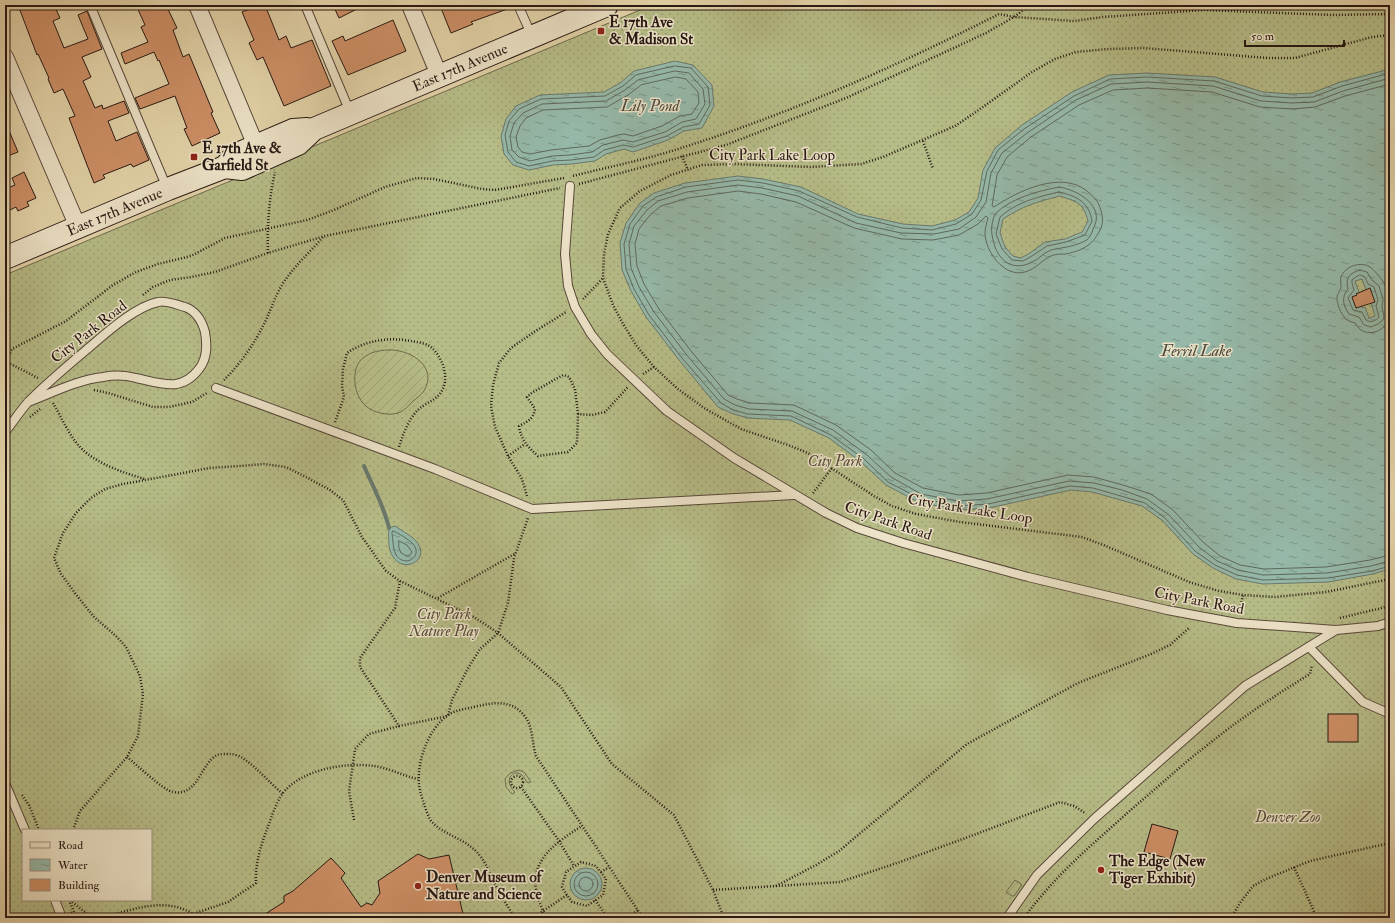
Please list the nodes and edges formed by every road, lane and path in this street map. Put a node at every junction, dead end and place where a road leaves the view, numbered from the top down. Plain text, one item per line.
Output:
1 (90, 5) edge
2 (197, 5) edge
3 (305, 5) edge
4 (410, 5) edge
5 (518, 5) edge
6 (607, 5) edge
7 (1030, 5) edge
8 (1390, 14) edge
9 (1014, 17) junction
10 (1390, 35) edge
11 (532, 36) junction
12 (5, 57) edge
13 (439, 75) junction
14 (350, 113) junction
15 (314, 129) junction
16 (922, 141) junction
17 (256, 146) junction
18 (682, 156) junction
19 (225, 167) junction
20 (933, 169) dead end
21 (688, 170) junction
22 (273, 182) dead end
23 (570, 186) junction
24 (168, 189) junction
25 (78, 227) junction
26 (267, 228) junction
27 (268, 253) junction
28 (5, 258) edge
29 (215, 272) dead end
30 (603, 278) junction
31 (575, 307) junction
32 (5, 362) edge
33 (654, 367) junction
34 (41, 380) dead end
35 (635, 381) junction
36 (216, 388) dead end
37 (28, 402) junction
38 (46, 405) dead end
39 (41, 409) dead end
40 (578, 414) junction
41 (25, 423) dead end
42 (333, 431) junction
43 (5, 432) edge
44 (526, 444) junction
45 (397, 455) junction
46 (508, 456) dead end
47 (832, 468) junction
48 (146, 480) junction
49 (794, 495) junction
50 (807, 502) junction
51 (516, 552) dead end
52 (1390, 579) edge
53 (400, 581) junction
54 (1243, 595) junction
55 (437, 599) junction
56 (1390, 606) edge
57 (1334, 619) dead end
58 (1390, 622) edge
59 (1237, 624) junction
60 (1190, 626) dead end
61 (1336, 630) junction
62 (1309, 647) junction
63 (1312, 664) dead end
64 (1390, 712) edge
65 (448, 716) junction
66 (399, 726) junction
67 (127, 757) junction
68 (353, 766) junction
69 (418, 779) junction
70 (5, 783) edge
71 (521, 787) junction
72 (283, 794) junction
73 (1094, 819) junction
74 (354, 820) dead end
75 (582, 826) junction
76 (25, 829) edge
77 (73, 829) edge
78 (559, 841) junction
79 (1390, 843) edge
80 (574, 866) junction
81 (609, 867) junction
82 (1294, 867) junction
83 (601, 872) junction
84 (776, 886) junction
85 (712, 890) junction
86 (567, 895) junction
87 (595, 900) junction
88 (55, 901) edge
89 (71, 901) edge
90 (638, 910) junction
91 (543, 911) junction
92 (62, 918) edge
93 (92, 918) edge
94 (101, 918) edge
95 (515, 918) edge
96 (534, 918) edge
97 (548, 918) edge
98 (608, 918) edge
99 (627, 918) edge
100 (643, 918) edge
101 (724, 918) edge
102 (1008, 918) edge
103 (1024, 918) edge
104 (1231, 918) edge
105 (1317, 918) edge

1 - 24 lane
2 - 17 street
3 - 14 lane
4 - 13 street
5 - 11 lane
6 - 11 main road, East 17th Avenue
7 - 9 path
8 - 9 path
9 - 18 path
9 - 26 path
10 - 16 path, City Park Lake Loop
11 - 13 main road, East 17th Avenue
12 - 25 street
13 - 14 main road, East 17th Avenue
14 - 15 main road, East 17th Avenue
15 - 17 main road, East 17th Avenue
15 - 19 main road, East 17th Avenue
16 - 20 path
16 - 21 path, City Park Lake Loop
17 - 19 main road, East 17th Avenue
18 - 21 path
18 - 23 path
19 - 24 main road, East 17th Avenue
21 - 30 path, City Park Lake Loop
22 - 26 path
23 - 27 path
23 - 31 lane, City Park Road
24 - 25 main road, East 17th Avenue
25 - 28 main road, East 17th Avenue
26 - 27 path
26 - 32 path
27 - 29 path
30 - 31 path
30 - 33 path, City Park Lake Loop
31 - 35 lane, City Park Road
32 - 34 path
33 - 35 path
33 - 47 path, City Park Lake Loop
35 - 40 path
35 - 49 lane, City Park Road
36 - 42 lane
37 - 37 lane, City Park Road
37 - 43 lane, City Park Road
38 - 48 path
39 - 41 path
40 - 44 path
40 - 44 path
42 - 45 lane
42 - 45 path
44 - 46 path
45 - 49 lane
47 - 50 path
47 - 54 path, City Park Lake Loop
48 - 53 path
48 - 67 path
49 - 50 lane, City Park Road
50 - 59 lane, City Park Road
51 - 55 path
52 - 54 path, City Park Lake Loop
53 - 55 path
53 - 66 path
54 - 59 path
55 - 85 path
56 - 57 path
58 - 61 lane, City Park Road
59 - 61 lane, City Park Road
60 - 84 path
61 - 62 lane, City Park Road
62 - 64 lane
62 - 73 lane, City Park Road
63 - 103 path
65 - 66 path
65 - 69 path
65 - 75 path
66 - 68 path
67 - 72 path
67 - 77 path
68 - 69 path
68 - 72 path
68 - 74 path
69 - 95 path
70 - 76 lane
71 - 71 path
71 - 78 path
72 - 94 path
73 - 84 path
73 - 102 lane, City Park Road
75 - 78 path
75 - 81 path
78 - 80 path
78 - 91 path
79 - 82 path
80 - 83 path
80 - 86 path
81 - 83 path
81 - 90 path
82 - 104 path
82 - 105 path
83 - 87 path
84 - 85 path
85 - 101 path
86 - 87 path
86 - 91 path
87 - 98 path
88 - 92 lane
89 - 93 path
90 - 99 path
90 - 100 path
91 - 96 path
91 - 97 path

